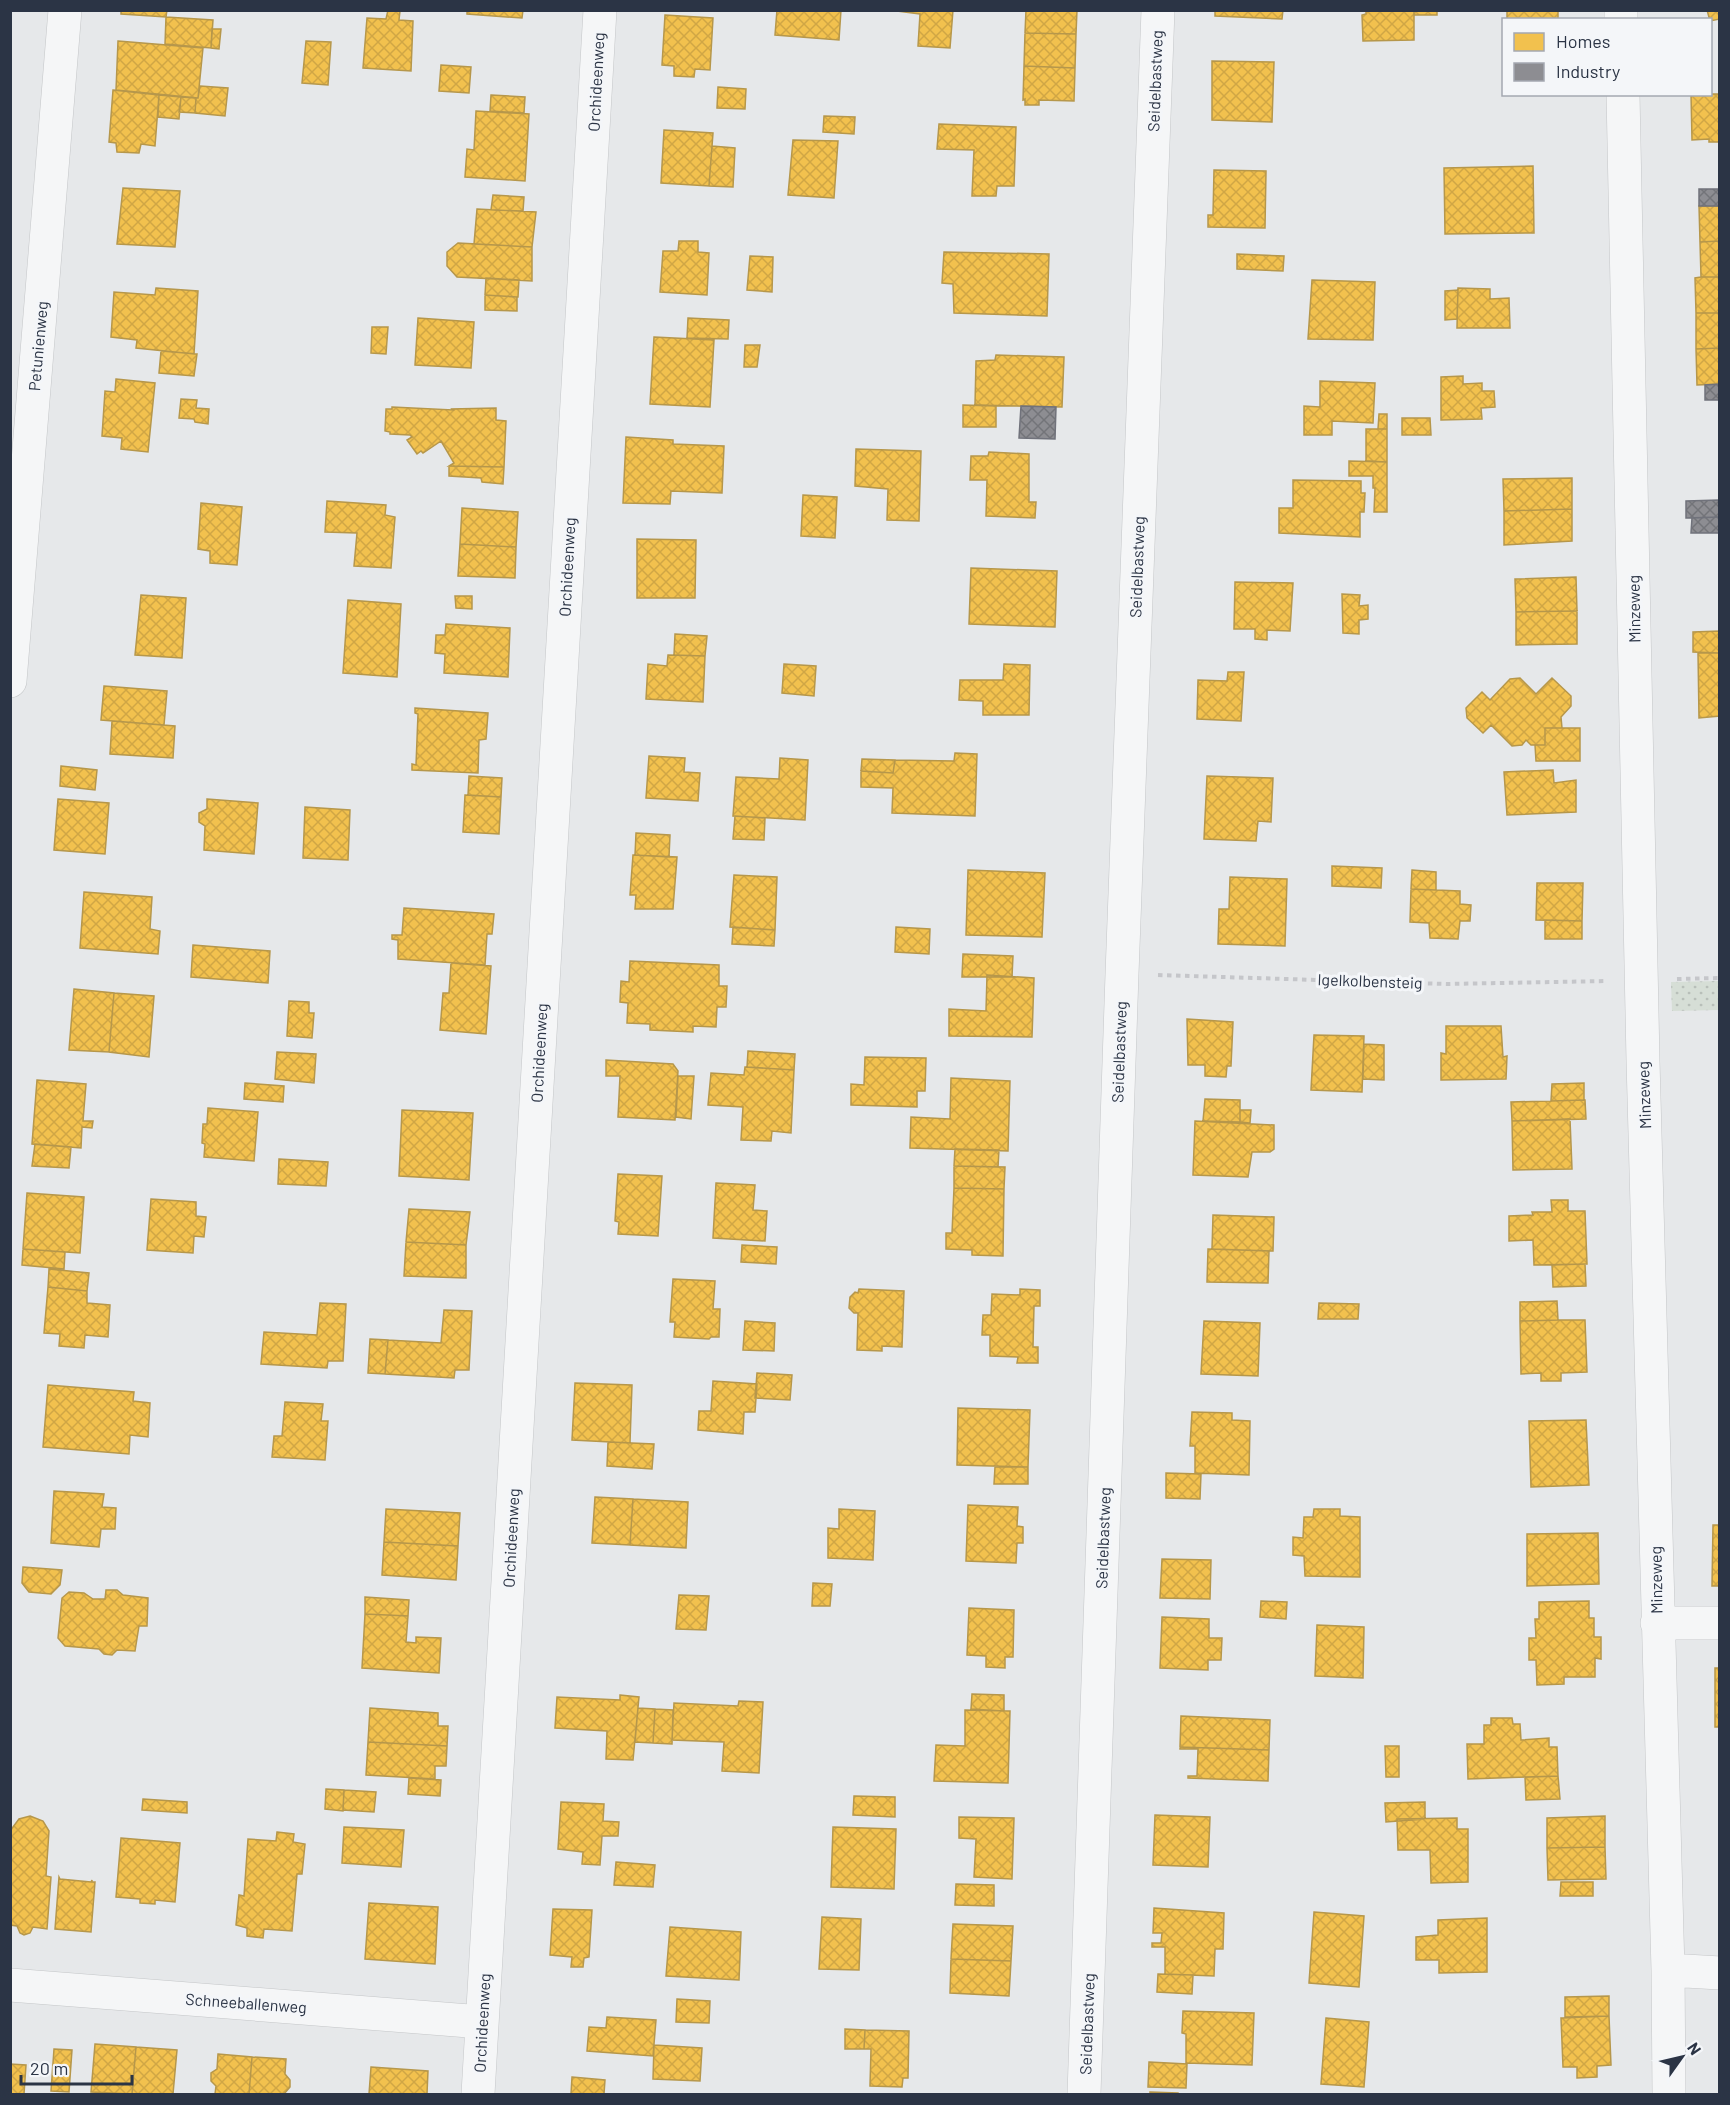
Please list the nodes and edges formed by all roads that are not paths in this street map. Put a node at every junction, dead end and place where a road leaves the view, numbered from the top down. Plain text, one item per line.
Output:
1 (65, 10) edge
2 (600, 10) edge
3 (1158, 10) edge
4 (1623, 96) edge
5 (10, 681) edge
6 (1657, 1623) junction
7 (1719, 1623) edge
8 (1668, 1970) junction
9 (1719, 1973) edge
10 (10, 1985) edge
11 (482, 2022) junction
12 (478, 2094) edge
13 (1084, 2094) edge
14 (1669, 2094) edge

1 - 5 street, Petunienweg
2 - 11 street, Orchideenweg
3 - 13 street, Seidelbastweg
4 - 6 street, Minzeweg
6 - 7 street
6 - 8 street, Minzeweg
8 - 9 street
8 - 14 street, Minzeweg
10 - 11 street, Schneeballenweg
11 - 12 street, Orchideenweg

